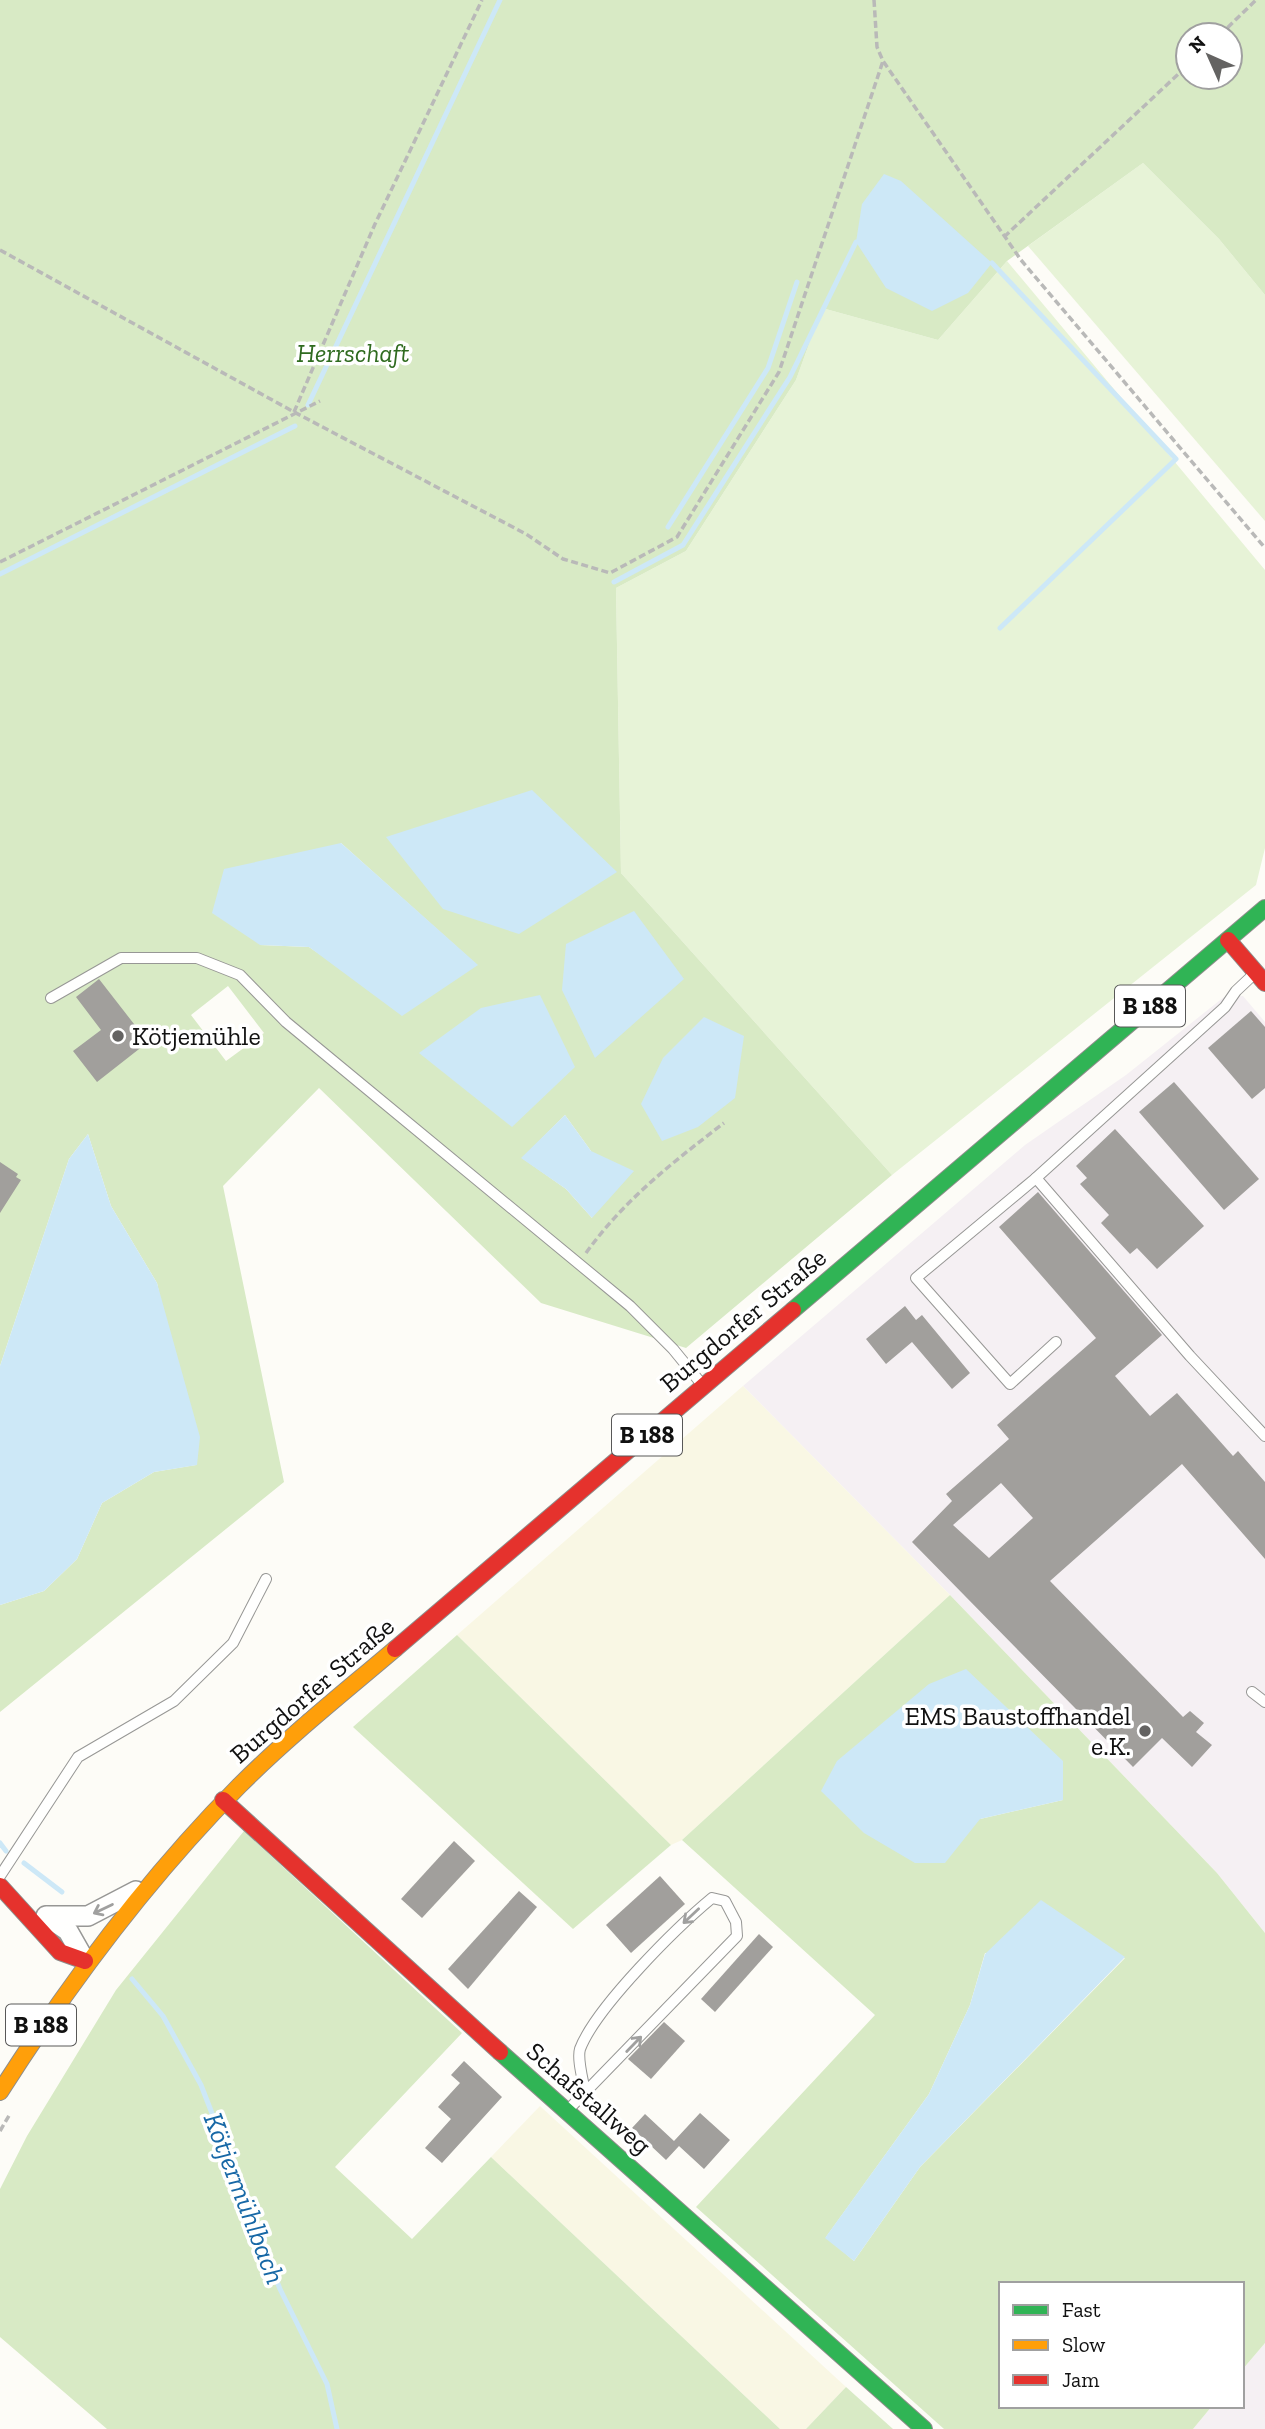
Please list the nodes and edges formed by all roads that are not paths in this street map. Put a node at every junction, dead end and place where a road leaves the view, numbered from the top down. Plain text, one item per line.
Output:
1 (1265, 908) edge
2 (1228, 940) junction
3 (1260, 978) edge
4 (51, 998) dead end
5 (1036, 1178) junction
6 (1056, 1342) dead end
7 (703, 1386) junction
8 (1265, 1436) edge
9 (266, 1579) dead end
10 (1252, 1692) dead end
11 (1265, 1702) edge
12 (223, 1800) junction
13 (0, 1876) edge
14 (152, 1881) junction
15 (0, 1886) edge
16 (19, 1904) junction
17 (48, 1916) junction
18 (86, 1961) junction
19 (0, 2092) edge
20 (585, 2092) junction
21 (566, 2112) junction
22 (924, 2429) edge

1 - 2 main road, Burgdorfer Straße / B 188
2 - 3 main road
2 - 7 main road, Burgdorfer Straße / B 188
3 - 5 lane
4 - 7 lane
5 - 6 lane
5 - 8 lane
7 - 12 main road, Burgdorfer Straße / B 188
9 - 13 lane
10 - 11 lane
12 - 14 main road, B 188
12 - 21 main road, Schafstallweg
14 -> 17 street
14 - 18 main road, B 188
15 - 16 main road
16 - 17 street
16 - 18 main road
17 - 18 street
18 - 19 main road, B 188
20 -> 20 lane
20 - 21 lane
21 - 22 main road, Schafstallweg

